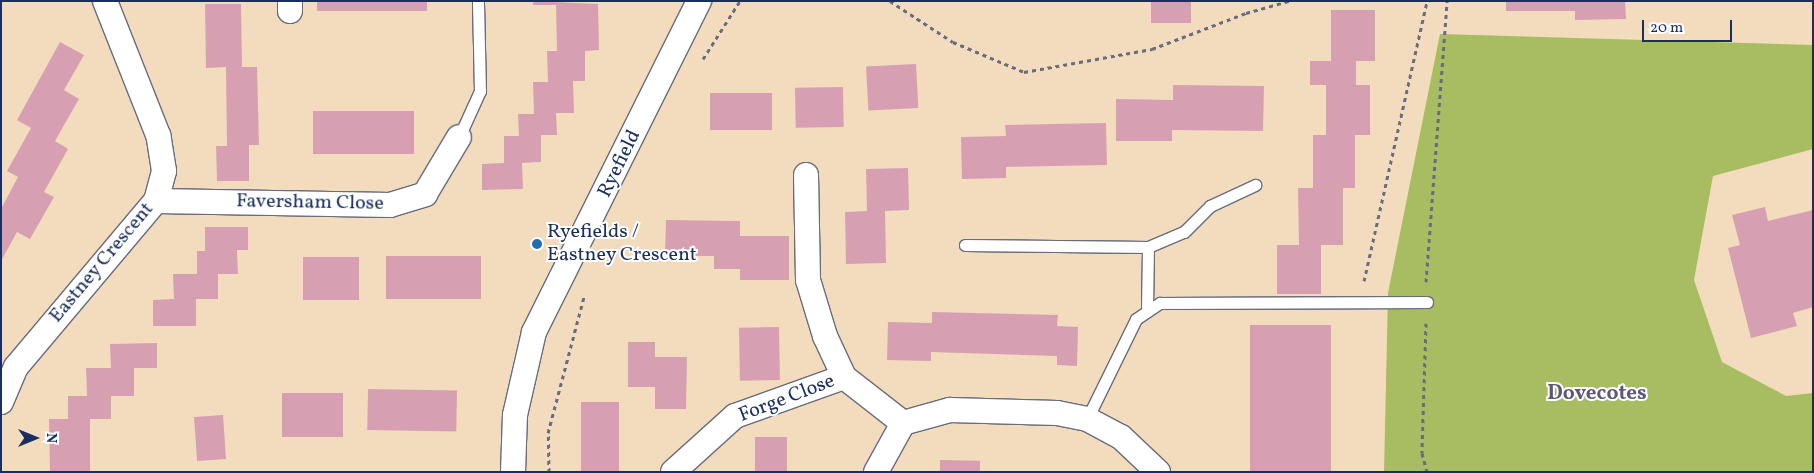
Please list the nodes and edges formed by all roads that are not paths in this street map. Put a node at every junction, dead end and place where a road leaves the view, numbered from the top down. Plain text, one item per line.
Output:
1 (105, 1) edge
2 (478, 1) edge
3 (699, 1) edge
4 (459, 137) joint
5 (806, 175) dead end
6 (1255, 185) dead end
7 (156, 200) junction
8 (965, 245) dead end
9 (1148, 247) junction
10 (1427, 302) road end
11 (1147, 308) junction
12 (844, 377) junction
13 (1, 402) edge
14 (1087, 419) junction
15 (903, 423) junction
16 (683, 468) edge
17 (513, 472) edge
18 (876, 472) edge
19 (1158, 472) edge

1 - 7 street, Eastney Crescent
2 - 4 lane
3 - 17 street, Ryefield
4 - 7 street, Faversham Close
5 - 12 street, Forge Close
6 - 9 lane
7 - 13 street, Eastney Crescent
8 - 9 lane
9 - 11 lane
10 - 11 lane
11 - 14 lane
12 - 15 street, Forge Close
12 - 16 street, Forge Close
14 - 15 street
14 - 19 street
15 - 18 street

